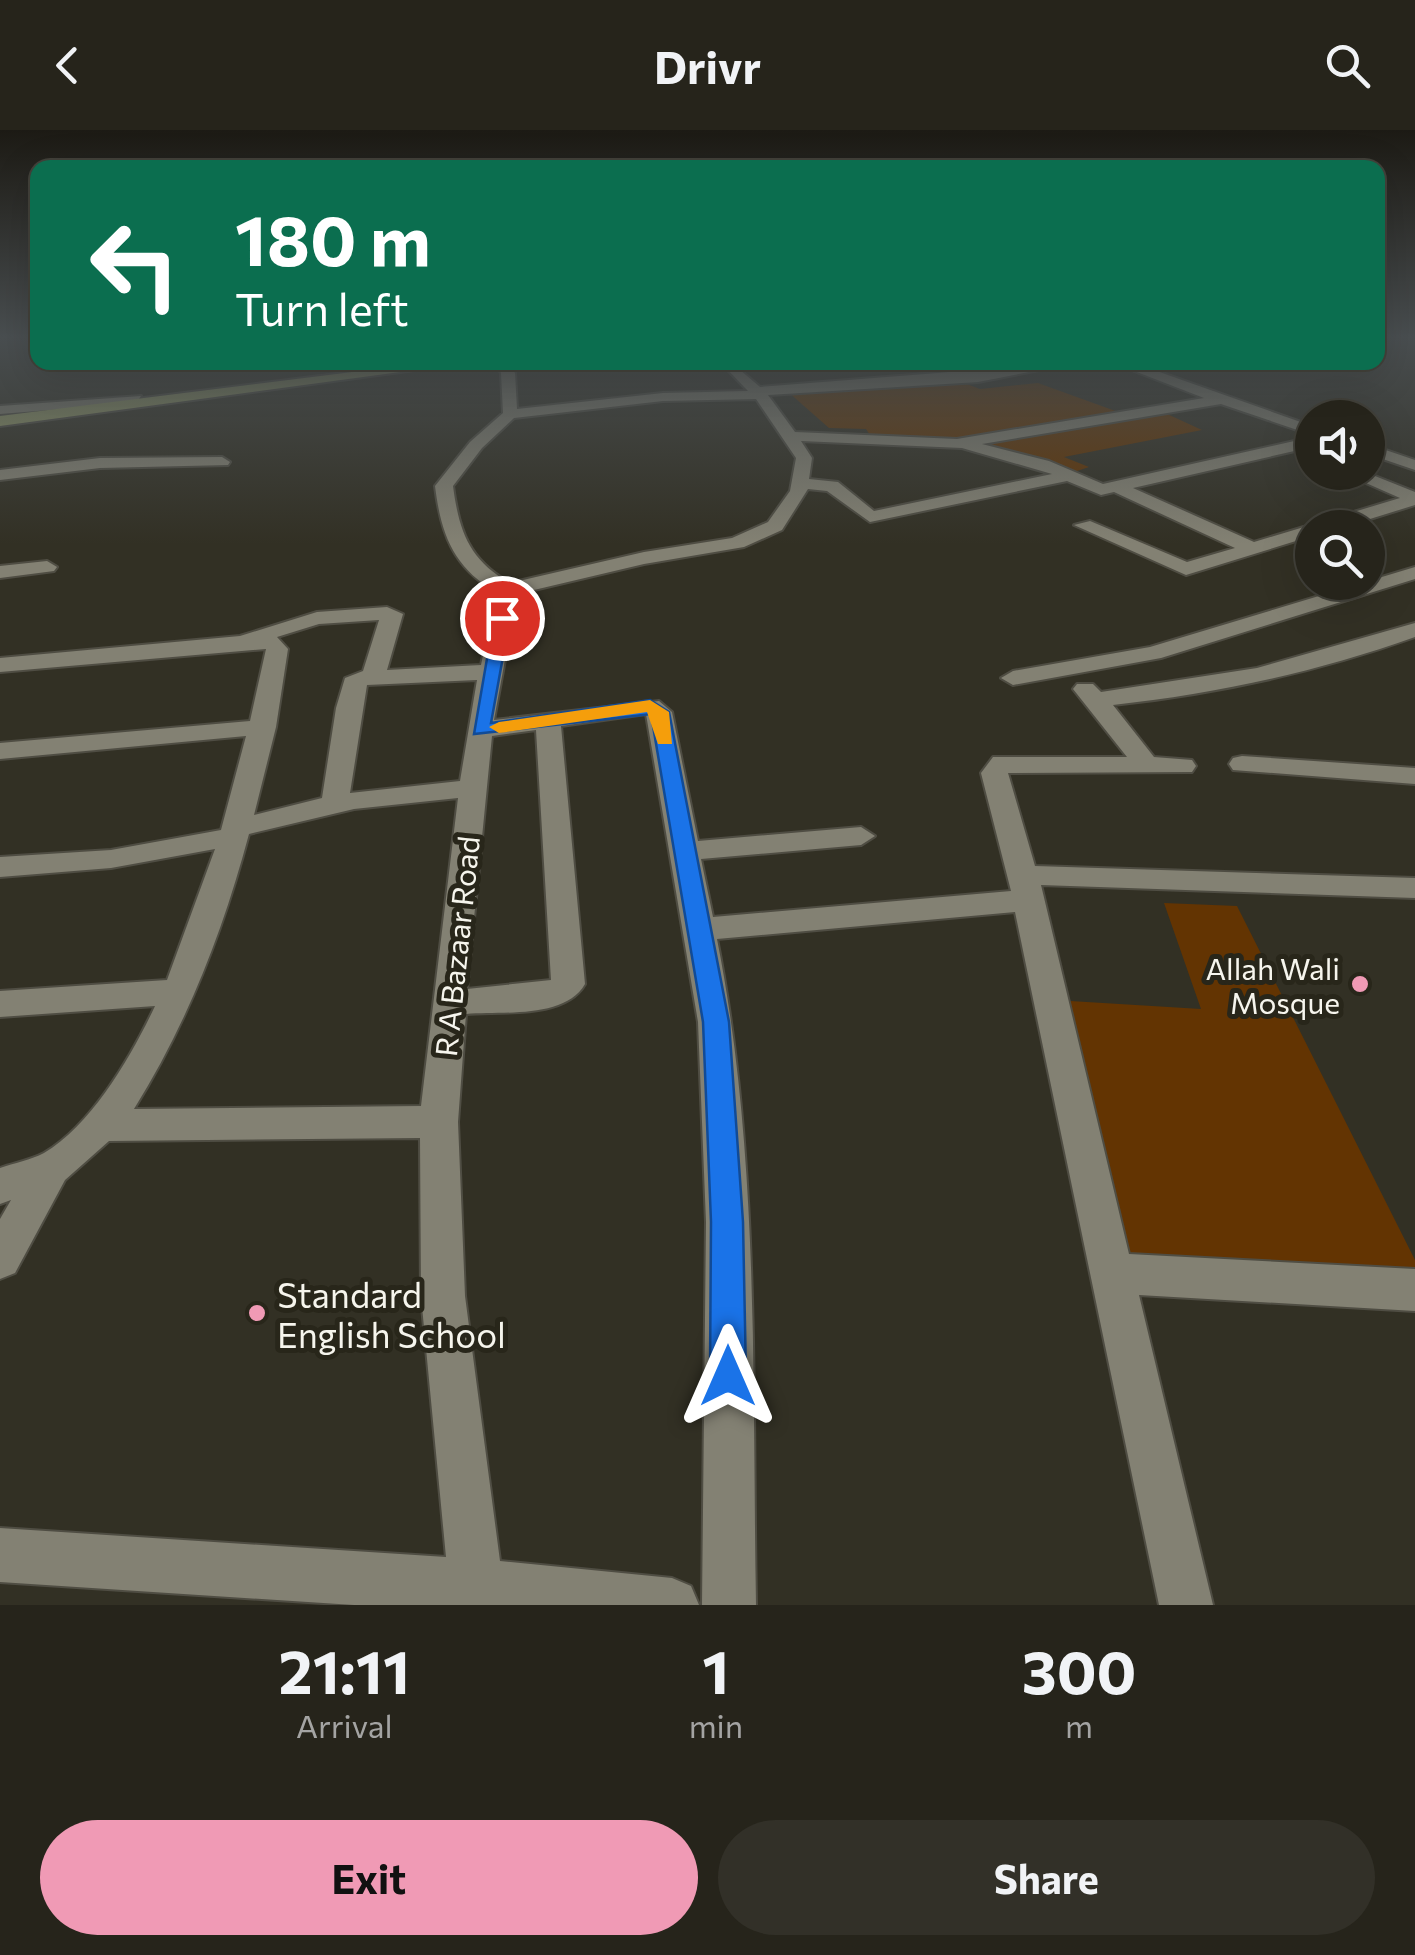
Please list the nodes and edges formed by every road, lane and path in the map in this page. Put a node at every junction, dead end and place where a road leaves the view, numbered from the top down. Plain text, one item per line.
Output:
1 (69, 407) edge
2 (72, 407) edge
3 (510, 407) edge
4 (575, 407) edge
5 (767, 407) edge
6 (1176, 407) edge
7 (1244, 407) edge
8 (510, 414) junction
9 (0, 415) edge
10 (1295, 425) edge
11 (790, 436) junction
12 (957, 444) junction
13 (1295, 446) edge
14 (1281, 449) junction
15 (1295, 454) edge
16 (1385, 454) edge
17 (222, 462) dead end
18 (1415, 464) edge
19 (0, 475) edge
20 (1067, 476) junction
21 (800, 483) junction
22 (1115, 486) junction
23 (1385, 486) edge
24 (1415, 498) edge
25 (1377, 510) edge
26 (1083, 525) dead end
27 (1295, 535) edge
28 (1252, 548) junction
29 (47, 566) dead end
30 (0, 572) edge
31 (1415, 573) edge
32 (507, 590) junction
33 (1415, 630) edge
34 (1389, 640) junction
35 (228, 644) junction
36 (1415, 651) edge
37 (0, 665) edge
38 (491, 672) junction
39 (1069, 672) junction
40 (373, 676) junction
41 (1013, 678) dead end
42 (1095, 700) junction
43 (548, 720) junction
44 (263, 727) junction
45 (480, 730) junction
46 (0, 751) edge
47 (1242, 764) dead end
48 (1145, 765) junction
49 (1184, 766) dead end
50 (1415, 776) edge
51 (473, 790) junction
52 (335, 801) junction
53 (236, 833) junction
54 (861, 836) dead end
55 (685, 852) junction
56 (0, 867) edge
57 (1026, 888) junction
58 (1415, 888) edge
59 (701, 929) junction
60 (180, 992) junction
61 (0, 1004) edge
62 (450, 1004) junction
63 (439, 1122) junction
64 (106, 1126) junction
65 (49, 1172) junction
66 (0, 1186) edge
67 (0, 1260) edge
68 (1112, 1273) junction
69 (1415, 1290) edge
70 (0, 1556) edge
71 (476, 1586) junction
72 (672, 1605) edge
73 (729, 1605) edge
74 (1186, 1605) edge

1 - 9 street
2 - 9 main road
3 - 8 street
4 - 8 street
5 - 11 street
6 - 12 street
7 - 10 street
8 - 32 street
11 - 12 street
11 - 21 street
12 - 20 street
13 - 14 street
14 - 15 street
14 - 22 street
16 - 18 street
17 - 19 street
20 - 21 street
20 - 22 street
21 - 32 street
22 - 28 street
23 - 24 street
24 - 25 street
26 - 28 street
27 - 28 street
29 - 30 street
31 - 39 street
32 - 38 street, R A Bazaar Road
33 - 34 street
34 - 36 street
34 - 42 street
35 - 37 street
35 - 40 street
35 - 44 street
38 - 40 street
38 - 45 street, R A Bazaar Road
39 - 41 street
39 - 42 street
40 - 52 street
42 - 48 street
43 - 45 street
43 - 55 street
43 - 62 street
44 - 46 street
44 - 53 street
45 - 51 street, R A Bazaar Road
47 - 50 street
48 - 49 street
48 - 57 street
51 - 52 street
51 - 62 street, R A Bazaar Road
52 - 53 street
53 - 56 street
53 - 60 street
54 - 55 street
55 - 59 street
57 - 58 street
57 - 59 street
57 - 68 street
59 - 73 street
60 - 61 street
60 - 64 street
62 - 63 street, R A Bazaar Road
63 - 64 street
63 - 71 street, R A Bazaar Road
64 - 65 street
65 - 66 street
65 - 67 street
68 - 69 street
68 - 74 street
70 - 71 street
71 - 72 street

